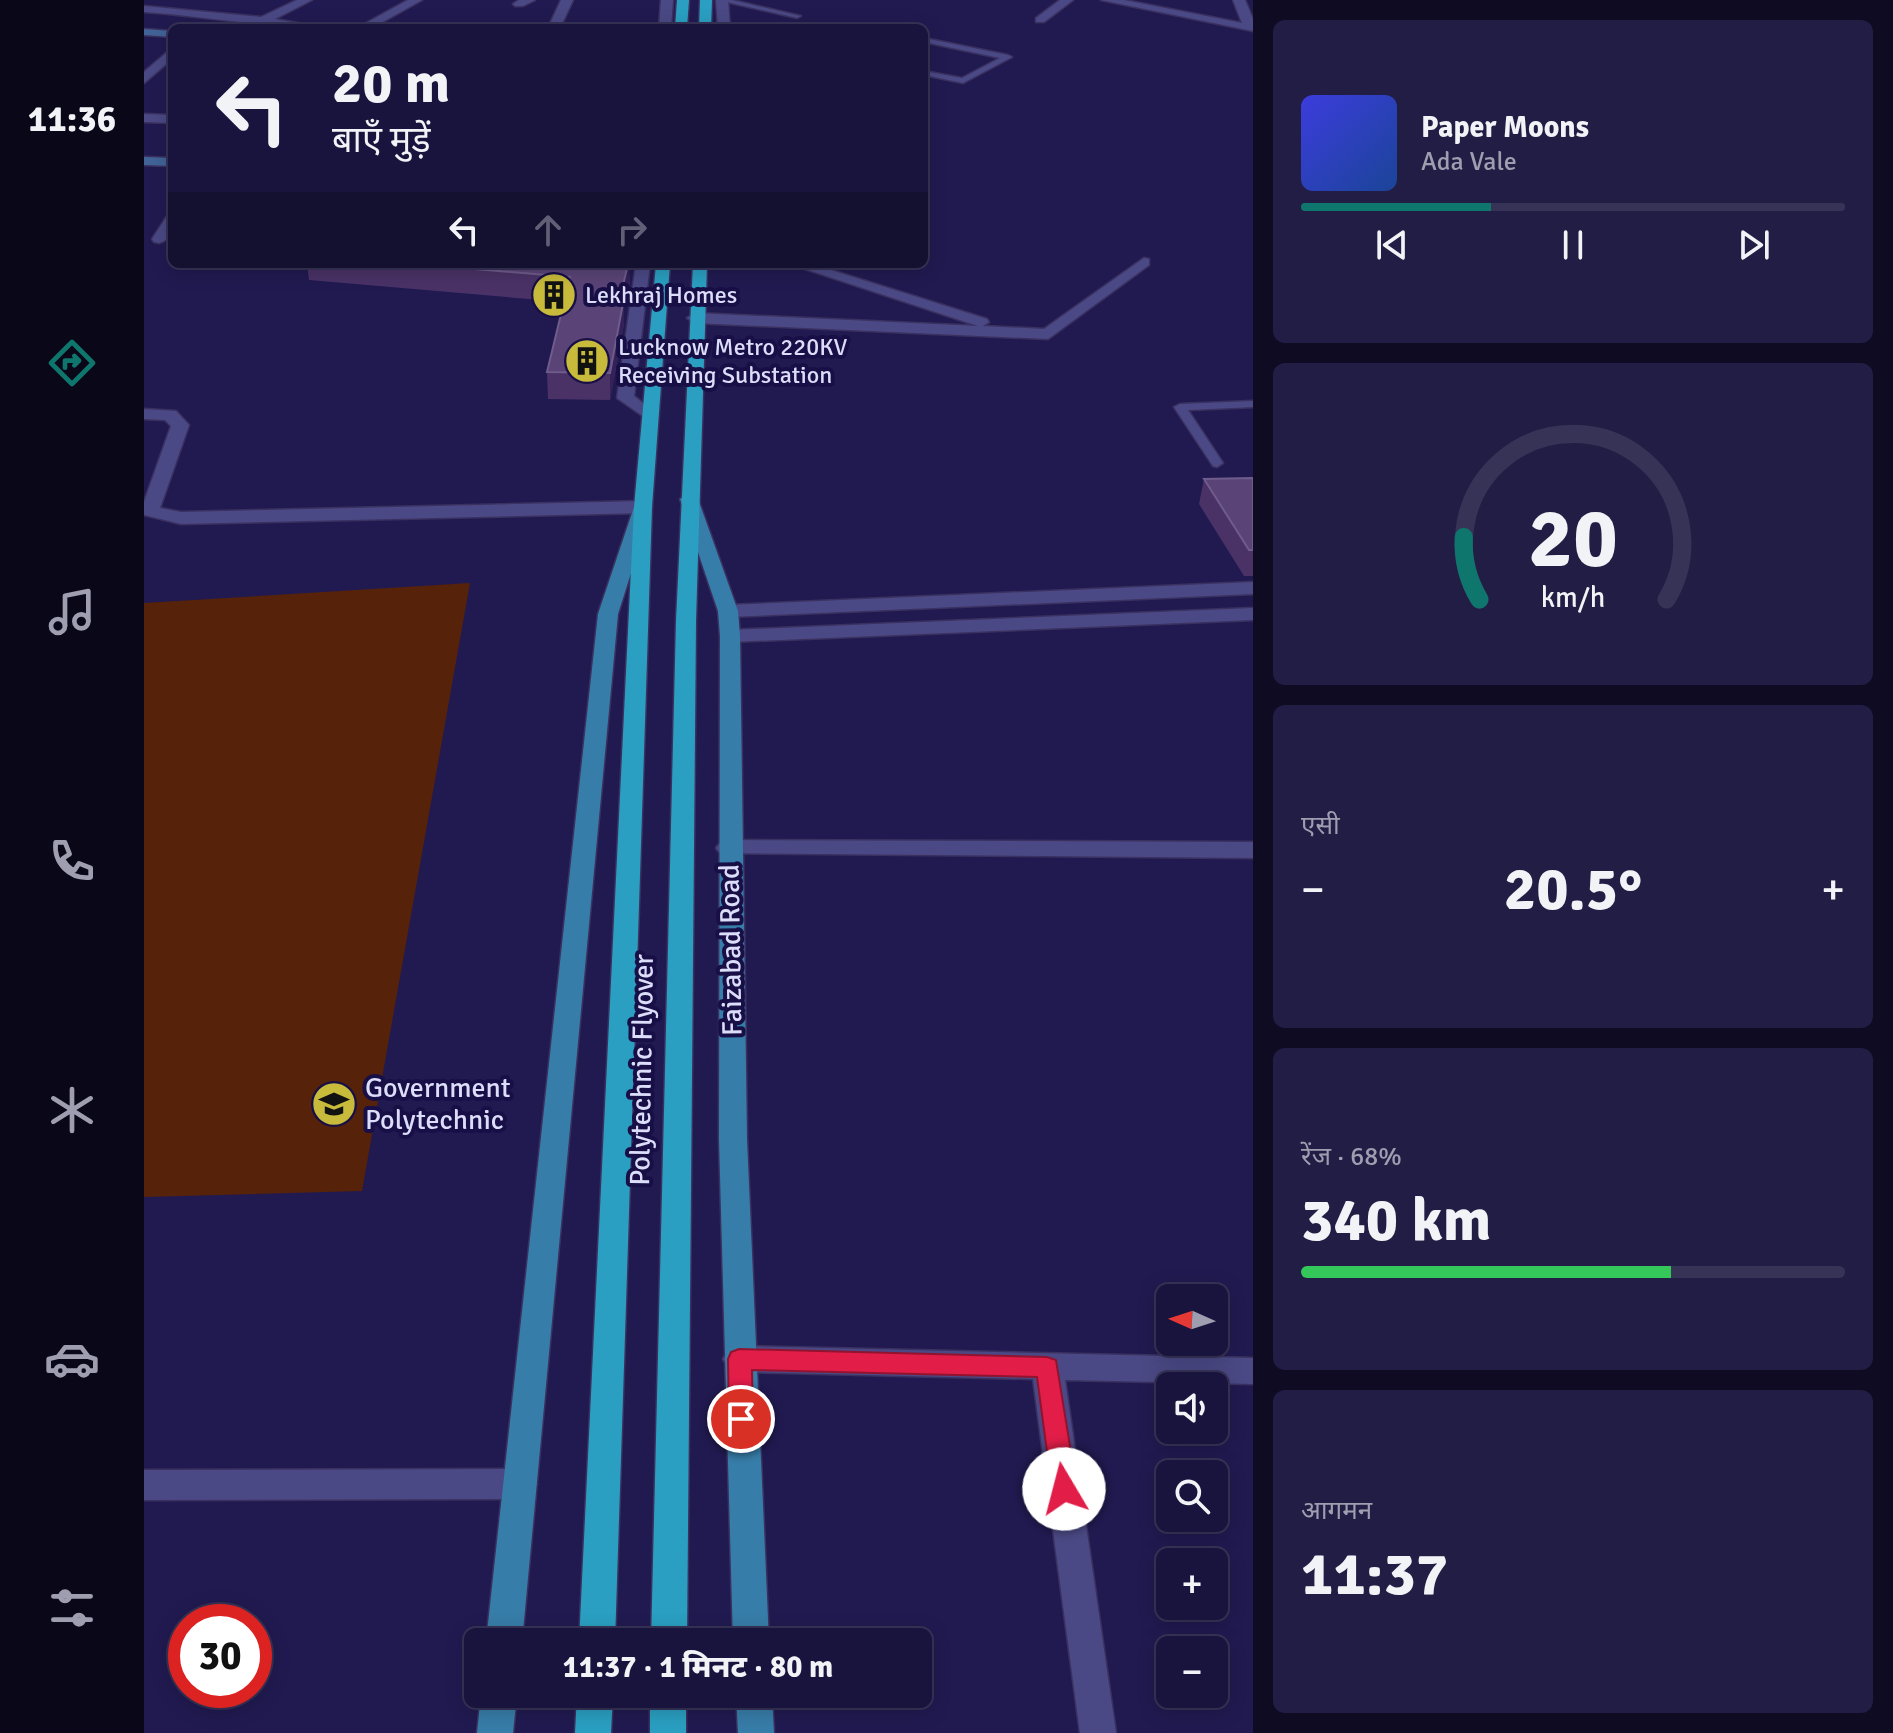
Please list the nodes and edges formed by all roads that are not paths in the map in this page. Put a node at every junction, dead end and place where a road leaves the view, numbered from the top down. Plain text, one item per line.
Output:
1 (306, 0) edge
2 (416, 0) edge
3 (567, 0) edge
4 (667, 0) edge
5 (683, 0) edge
6 (706, 0) edge
7 (722, 0) edge
8 (1067, 0) edge
9 (1107, 0) edge
10 (1239, 0) edge
11 (144, 9) edge
12 (797, 16) dead end
13 (1040, 20) dead end
14 (262, 21) junction
15 (256, 24) edge
16 (287, 24) edge
17 (371, 24) edge
18 (556, 24) edge
19 (665, 24) edge
20 (681, 24) edge
21 (705, 24) edge
22 (724, 24) edge
23 (1249, 27) edge
24 (144, 32) edge
25 (168, 34) edge
26 (928, 41) edge
27 (168, 56) edge
28 (928, 74) edge
29 (144, 79) edge
30 (144, 118) edge
31 (168, 119) edge
32 (144, 161) edge
33 (168, 162) edge
34 (168, 225) edge
35 (159, 239) dead end
36 (1144, 262) dead end
37 (642, 268) edge
38 (663, 268) edge
39 (700, 268) edge
40 (810, 268) edge
41 (695, 318) junction
42 (990, 331) junction
43 (1253, 404) edge
44 (144, 414) edge
45 (650, 416) junction
46 (1217, 463) dead end
47 (689, 499) junction
48 (643, 507) junction
49 (1253, 588) edge
50 (997, 599) junction
51 (1253, 614) edge
52 (729, 624) junction
53 (1006, 624) junction
54 (728, 848) junction
55 (1253, 850) edge
56 (739, 1359) junction
57 (1047, 1367) junction
58 (1253, 1371) edge
59 (520, 1484) junction
60 (144, 1485) edge
61 (505, 1628) edge
62 (598, 1628) edge
63 (669, 1628) edge
64 (750, 1628) edge
65 (498, 1708) edge
66 (594, 1708) edge
67 (668, 1708) edge
68 (755, 1708) edge
69 (495, 1733) edge
70 (593, 1733) edge
71 (668, 1733) edge
72 (756, 1733) edge
73 (1098, 1733) edge

1 - 14 street
2 - 17 street
3 - 18 street
4 - 19 street
5 - 20 highway
6 - 21 highway
7 - 12 lane
7 - 22 street
8 - 13 street
9 - 23 street
10 - 23 street
11 - 14 street
14 - 15 street
14 - 16 street
24 - 25 street
26 - 28 lane
27 - 29 street
30 - 31 street
32 - 33 street
34 - 35 street
36 - 42 street
37 - 45 street
38 - 45 highway, Polytechnic Flyover
39 - 41 highway, Faizabad Road
40 - 42 street
41 - 42 street
41 - 47 highway, Faizabad Road
43 - 46 lane
44 - 48 street
45 - 48 highway, Polytechnic Flyover
47 - 52 main road, Faizabad Road
47 - 63 highway, Polytechnic Flyover
48 - 59 main road
48 - 62 highway, Polytechnic Flyover
49 - 50 street
50 - 52 street
50 - 53 street
51 - 53 street
52 - 53 street
52 - 54 main road, Faizabad Road
54 - 55 street
54 - 56 main road, Faizabad Road
56 - 57 street
56 - 64 main road, Faizabad Road
57 - 58 street
57 - 73 street
59 - 60 street
59 - 61 main road
65 - 69 main road
66 - 70 highway
67 - 71 highway
68 - 72 main road

